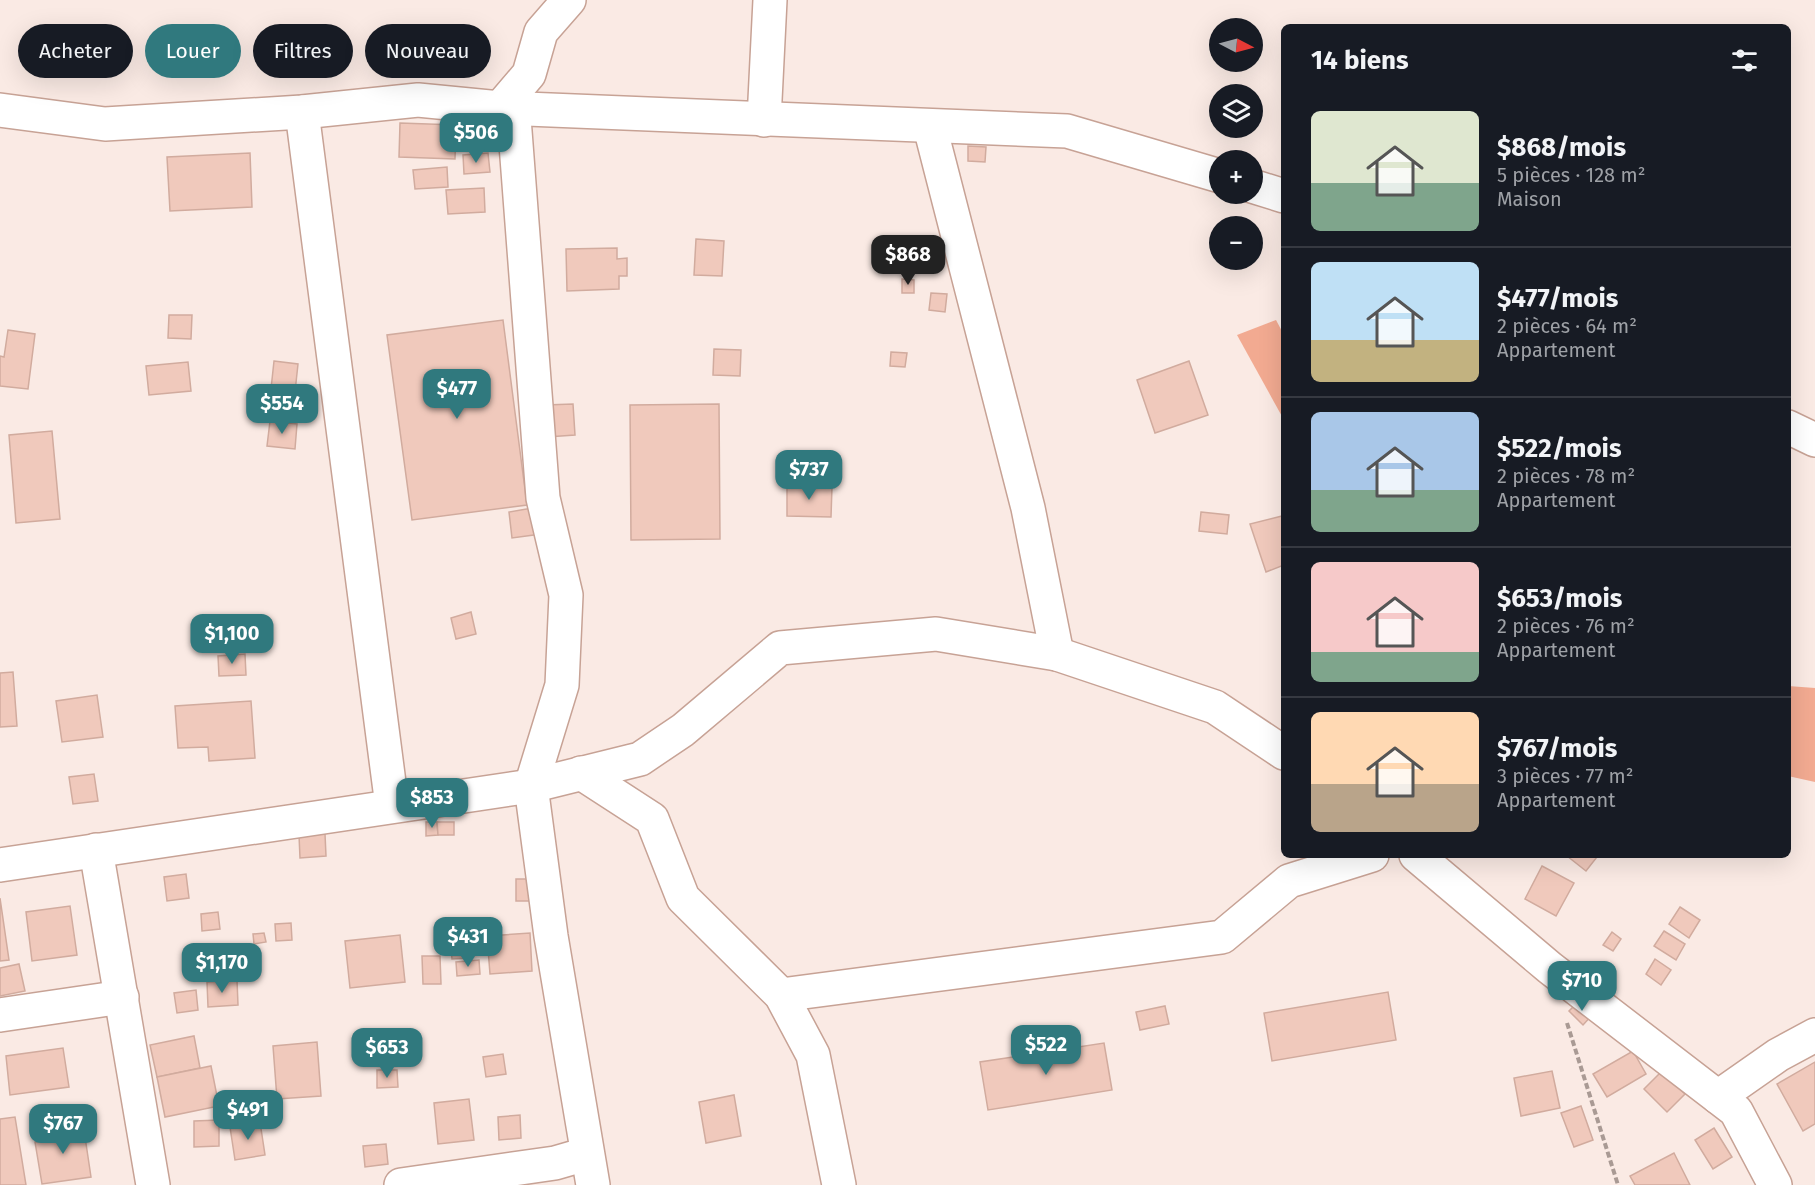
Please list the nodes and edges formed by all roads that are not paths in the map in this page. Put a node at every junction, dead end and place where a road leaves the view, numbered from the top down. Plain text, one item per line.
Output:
1 (569, 0) edge
2 (770, 0) edge
3 (500, 108) junction
4 (0, 110) edge
5 (302, 112) junction
6 (764, 120) junction
7 (930, 127) junction
8 (1209, 173) edge
9 (1263, 189) edge
10 (1281, 195) edge
11 (1791, 428) edge
12 (1815, 440) edge
13 (1057, 654) junction
14 (1281, 751) edge
15 (581, 773) junction
16 (531, 786) junction
17 (392, 806) junction
18 (96, 850) junction
19 (1362, 858) edge
20 (1420, 858) edge
21 (0, 865) edge
22 (781, 995) junction
23 (122, 997) junction
24 (0, 1015) edge
25 (1815, 1035) edge
26 (1718, 1097) junction
27 (590, 1169) edge
28 (153, 1185) edge
29 (401, 1185) edge
30 (839, 1185) edge
31 (1775, 1185) edge

1 - 3 street
2 - 6 street
3 - 5 street
3 - 6 street
3 - 16 street
4 - 5 street
5 - 17 street
6 - 7 street
7 - 8 street
7 - 13 street
9 - 10 street
11 - 12 street
13 - 14 street
13 - 15 street
15 - 16 street
15 - 22 street
16 - 17 street
16 - 27 street
17 - 18 street
18 - 21 street
18 - 23 street
19 - 22 street
20 - 26 street
22 - 30 street
23 - 24 street
23 - 28 street
25 - 26 street
26 - 31 street
27 - 29 street

